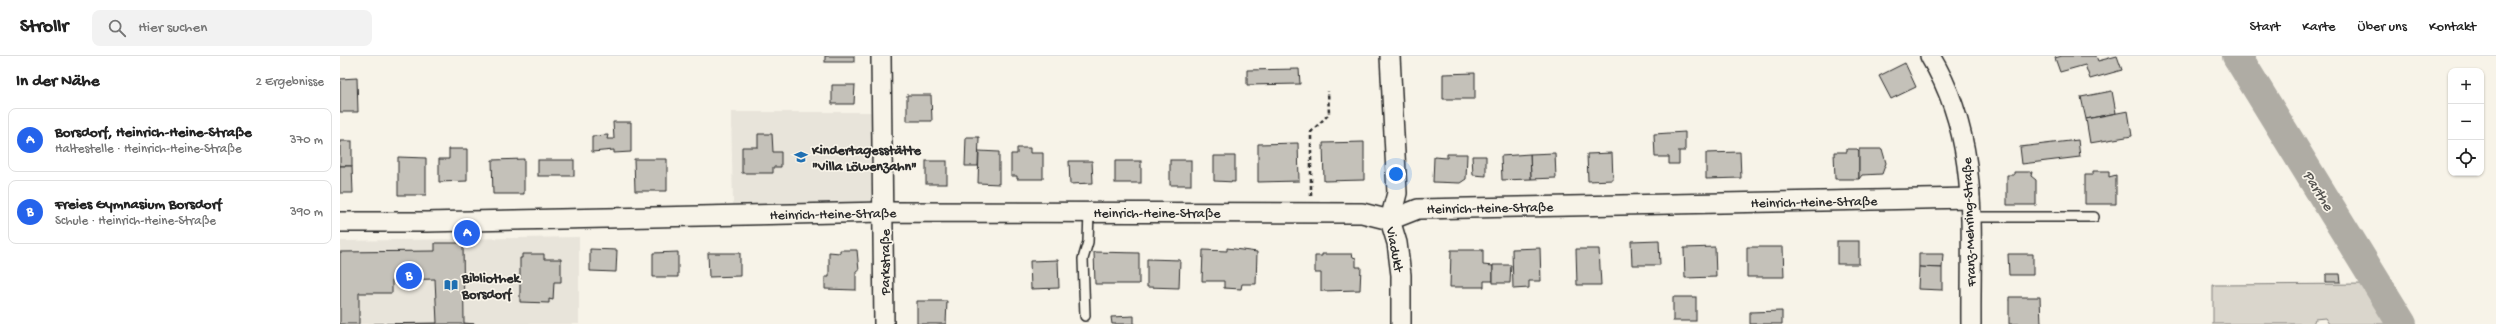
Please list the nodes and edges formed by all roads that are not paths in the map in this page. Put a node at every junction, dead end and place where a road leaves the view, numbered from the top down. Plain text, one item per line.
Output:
1 (881, 56) edge
2 (1390, 56) edge
3 (1930, 56) edge
4 (1970, 198) junction
5 (884, 212) junction
6 (1089, 212) junction
7 (1970, 217) junction
8 (2094, 217) dead end
9 (1390, 220) junction
10 (340, 222) edge
11 (1085, 316) dead end
12 (884, 324) edge
13 (1401, 324) edge
14 (1971, 324) edge

1 - 5 street, Parkstraße
2 - 9 street, Viadukt
3 - 4 street, Franz-Mehring-Straße
4 - 7 street, Franz-Mehring-Straße
4 - 9 street, Heinrich-Heine-Straße
5 - 6 street, Heinrich-Heine-Straße
5 - 10 street, Heinrich-Heine-Straße
5 - 12 street, Parkstraße
6 - 9 street, Heinrich-Heine-Straße
6 - 11 lane
7 - 8 lane
7 - 14 street, Franz-Mehring-Straße
9 - 13 street, Viadukt

